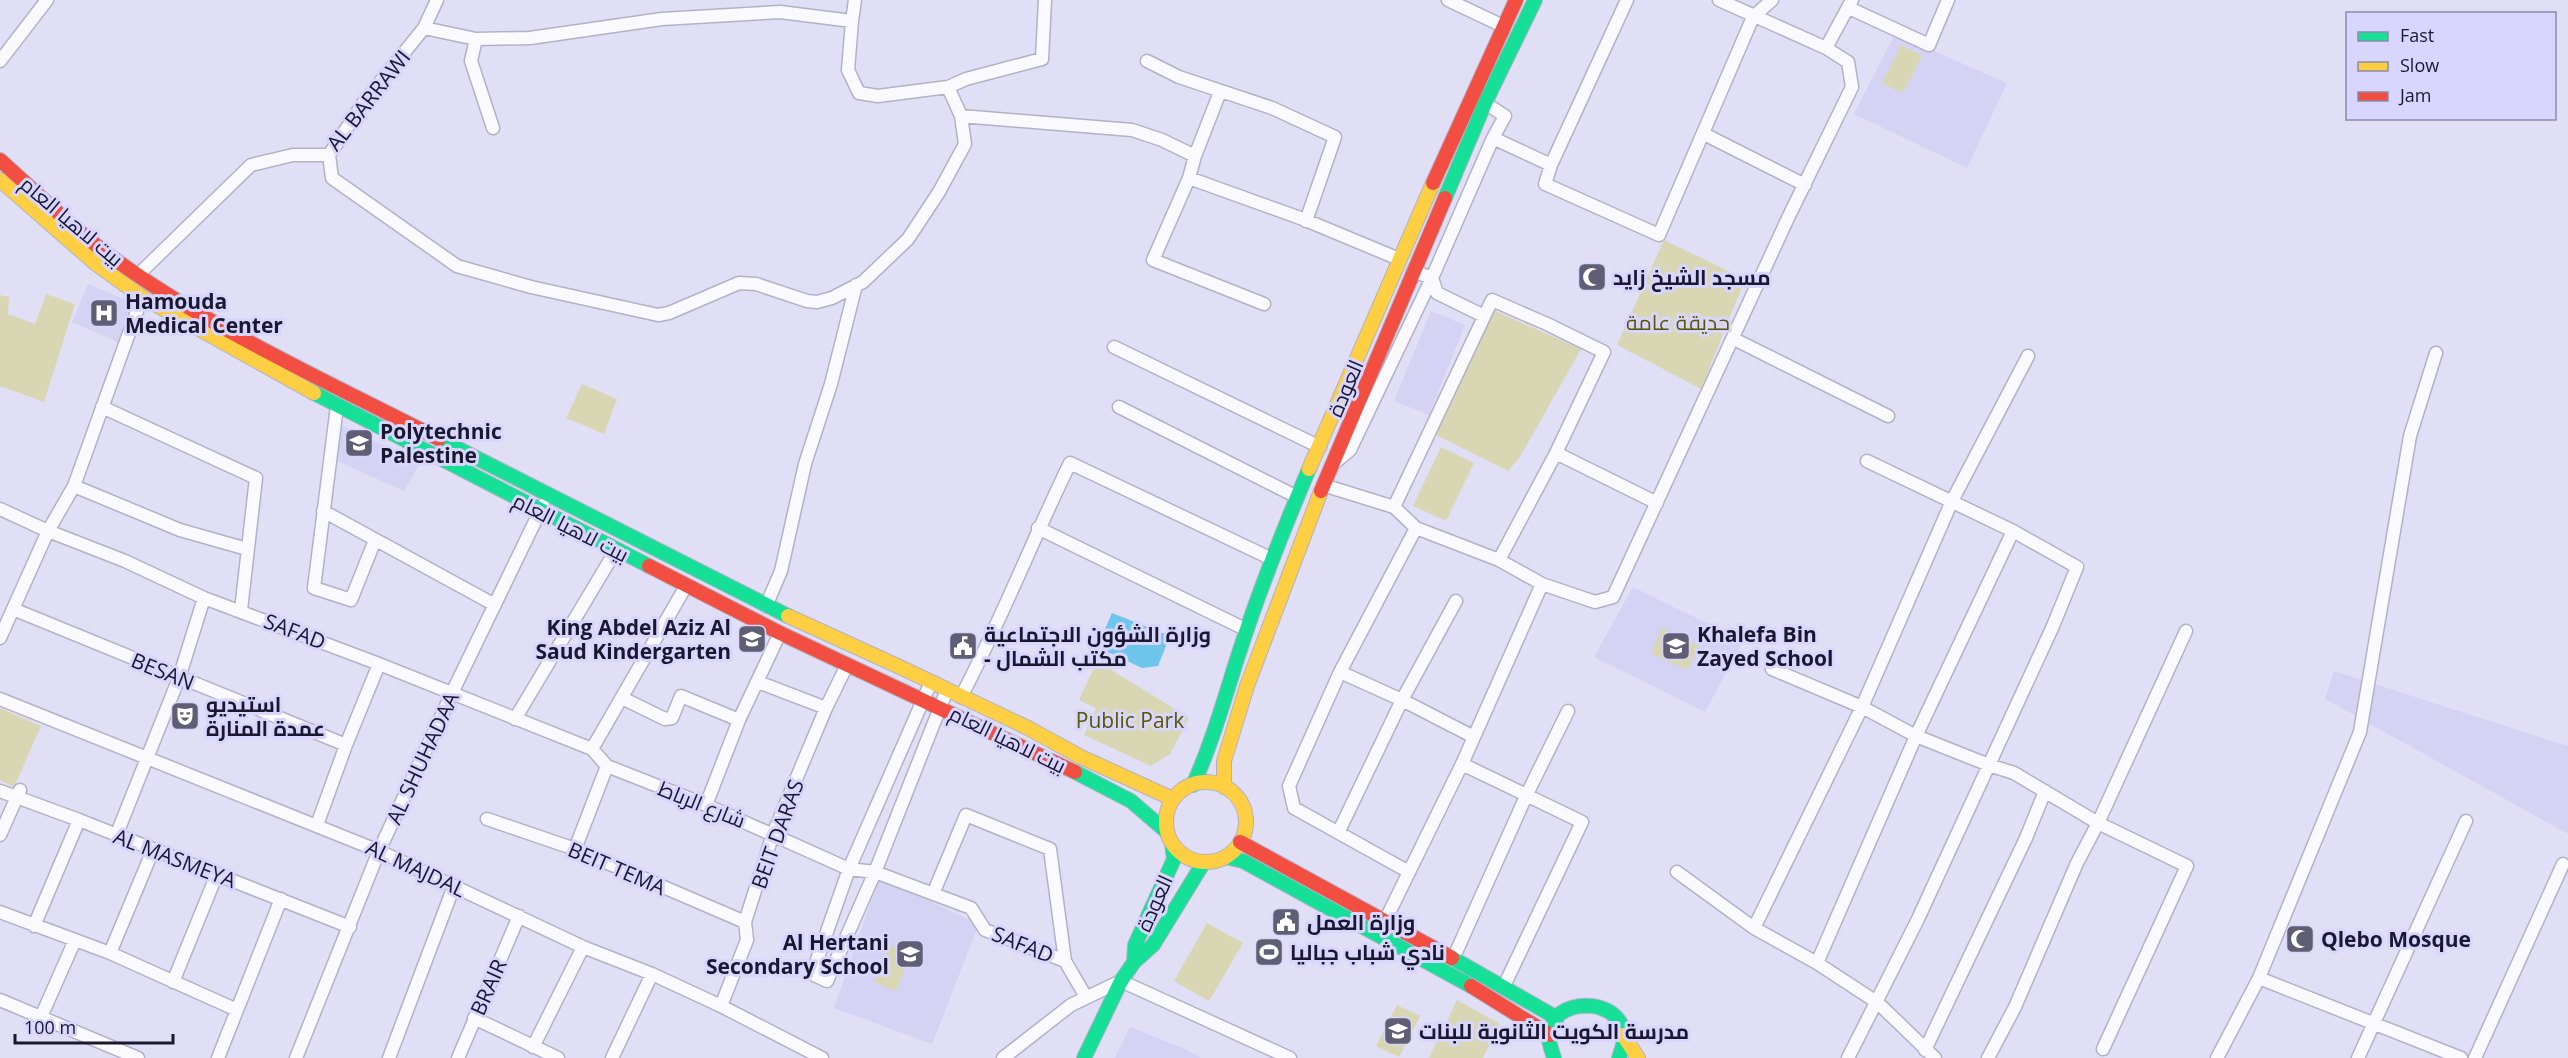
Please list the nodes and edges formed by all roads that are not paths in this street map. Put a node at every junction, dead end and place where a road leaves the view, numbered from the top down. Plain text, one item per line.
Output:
1 (47, 0) edge
2 (436, 0) edge
3 (855, 0) edge
4 (1045, 0) edge
5 (1448, 0) edge
6 (1516, 0) edge
7 (1535, 0) edge
8 (1627, 0) edge
9 (1719, 0) edge
10 (1772, 0) edge
11 (1948, 0) edge
12 (1850, 4) edge
13 (1753, 17) junction
14 (852, 21) junction
15 (1503, 26) junction
16 (424, 28) junction
17 (476, 39) junction
18 (1826, 48) junction
19 (0, 61) edge
20 (1147, 61) dead end
21 (948, 87) junction
22 (1220, 92) junction
23 (1485, 103) junction
24 (961, 116) junction
25 (493, 128) dead end
26 (1704, 134) junction
27 (1493, 138) junction
28 (329, 155) junction
29 (1195, 156) junction
30 (0, 160) edge
31 (1551, 165) junction
32 (1189, 178) junction
33 (0, 180) edge
34 (1806, 185) junction
35 (1306, 220) junction
36 (1399, 259) junction
37 (1413, 272) junction
38 (138, 275) junction
39 (1432, 278) junction
40 (856, 285) junction
41 (142, 297) junction
42 (1264, 304) dead end
43 (1484, 316) junction
44 (1734, 339) junction
45 (1114, 346) dead end
46 (2436, 353) dead end
47 (2028, 356) dead end
48 (337, 406) junction
49 (102, 407) junction
50 (1119, 407) dead end
51 (1888, 416) dead end
52 (1320, 447) junction
53 (1556, 453) junction
54 (1867, 461) dead end
55 (1330, 467) junction
56 (1323, 485) junction
57 (74, 486) junction
58 (547, 496) junction
59 (1297, 497) junction
60 (1952, 501) junction
61 (1657, 502) junction
62 (1394, 507) junction
63 (0, 509) edge
64 (541, 510) junction
65 (323, 512) junction
66 (1038, 528) junction
67 (1416, 528) junction
68 (48, 531) junction
69 (2013, 531) junction
70 (375, 540) junction
71 (247, 549) junction
72 (616, 550) junction
73 (1272, 559) junction
74 (1499, 560) junction
75 (1542, 584) junction
76 (686, 586) junction
77 (204, 598) junction
78 (1456, 601) dead end
79 (495, 605) junction
80 (766, 606) junction
81 (13, 609) junction
82 (241, 610) junction
83 (1247, 630) junction
84 (2186, 631) dead end
85 (780, 633) junction
86 (0, 638) edge
87 (379, 664) junction
88 (848, 665) junction
89 (1772, 669) dead end
90 (1340, 672) junction
91 (179, 678) junction
92 (758, 682) junction
93 (931, 682) junction
94 (947, 690) junction
95 (452, 693) junction
96 (961, 697) junction
97 (622, 698) junction
98 (0, 699) edge
99 (923, 700) junction
100 (1402, 700) junction
101 (940, 707) junction
102 (1862, 707) junction
103 (826, 708) junction
104 (1568, 711) dead end
105 (515, 718) junction
106 (739, 720) junction
107 (1916, 736) junction
108 (1474, 737) junction
109 (346, 745) junction
110 (592, 749) junction
111 (147, 757) junction
112 (1462, 764) junction
113 (1989, 765) junction
114 (606, 766) junction
115 (1194, 784) junction
116 (1224, 787) junction
117 (0, 791) edge
118 (2045, 791) junction
119 (19, 793) junction
120 (1527, 794) junction
121 (1173, 800) junction
122 (706, 805) junction
123 (487, 819) dead end
124 (79, 820) junction
125 (2466, 820) dead end
126 (2098, 823) junction
127 (317, 825) junction
128 (1339, 831) junction
129 (773, 834) junction
130 (0, 835) edge
131 (116, 836) junction
132 (1170, 838) junction
133 (1240, 842) junction
134 (575, 849) junction
135 (153, 850) junction
136 (379, 850) junction
137 (1226, 857) junction
138 (1204, 862) junction
139 (2562, 864) dead end
140 (849, 869) junction
141 (874, 872) junction
142 (1409, 872) junction
143 (1677, 872) dead end
144 (217, 873) junction
145 (454, 886) junction
146 (933, 894) junction
147 (281, 899) junction
148 (0, 912) edge
149 (519, 916) junction
150 (1385, 921) junction
151 (745, 922) junction
152 (33, 926) junction
153 (350, 927) junction
154 (1754, 928) junction
155 (75, 940) junction
156 (583, 947) junction
157 (110, 953) junction
158 (1453, 959) junction
159 (1065, 961) junction
160 (1134, 962) junction
161 (1817, 963) junction
162 (652, 974) junction
163 (2259, 978) junction
164 (1121, 981) junction
165 (173, 982) junction
166 (1504, 986) junction
167 (1086, 997) junction
168 (0, 1000) edge
169 (1878, 1003) junction
170 (721, 1006) junction
171 (237, 1010) junction
172 (41, 1017) junction
173 (474, 1018) junction
174 (1557, 1018) junction
175 (2373, 1023) junction
176 (1550, 1035) junction
177 (1623, 1035) junction
178 (533, 1047) junction
179 (2103, 1049) dead end
180 (1930, 1054) edge
181 (138, 1058) edge
182 (218, 1058) edge
183 (296, 1058) edge
184 (389, 1058) edge
185 (458, 1058) edge
186 (558, 1058) edge
187 (612, 1058) edge
188 (822, 1058) edge
189 (1003, 1058) edge
190 (1084, 1058) edge
191 (1290, 1058) edge
192 (1554, 1058) edge
193 (1619, 1058) edge
194 (1638, 1058) edge
195 (1848, 1058) edge
196 (1988, 1058) edge
197 (2217, 1058) edge
198 (2358, 1058) edge
199 (2461, 1058) edge
200 (2475, 1058) edge

1 - 19 street
2 - 16 street, AL BARRAWI
3 - 14 street
4 - 21 street
5 - 15 street
6 - 15 main road, العودة
7 - 23 main road, العودة
8 - 31 street
9 - 13 street
10 - 13 street
11 - 12 street
12 - 18 street
13 - 18 street
13 - 26 street
14 - 17 street
14 - 21 street
15 - 36 main road, العودة
16 - 17 street
16 - 28 street, AL BARRAWI
17 - 25 street
18 - 34 street
20 - 22 street
21 - 24 street
22 - 29 street
22 - 35 street
23 - 27 street
23 - 37 main road, العودة
24 - 29 street
24 - 40 street
26 - 31 street
26 - 34 street
27 - 31 street
27 - 39 street
28 - 38 street, AL BARRAWI
28 - 40 street
29 - 32 street
30 - 38 main road, بيت لاهيا العام
32 - 35 street
32 - 42 street
33 - 41 main road, بيت لاهيا العام
34 - 44 street
35 - 36 street
36 - 52 main road, العودة
37 - 39 street
37 - 55 main road, العودة
38 - 58 main road, بيت لاهيا العام
39 - 43 street
39 - 55 street
40 - 80 street
41 - 48 main road, بيت لاهيا العام
41 - 49 street
43 - 53 street
43 - 62 street
44 - 51 street
44 - 61 street
45 - 52 street
46 - 163 street
47 - 60 street
48 - 64 main road, بيت لاهيا العام
48 - 65 street
49 - 57 street
49 - 71 street
50 - 59 street
52 - 59 main road, العودة
53 - 61 street
53 - 74 street
54 - 60 street
55 - 56 main road, العودة
56 - 62 street
56 - 116 main road, العودة
57 - 68 street
57 - 71 street
58 - 64 street, AL SHUHADAA
58 - 80 main road, بيت لاهيا العام
59 - 73 main road, العودة
60 - 69 street
60 - 102 street
61 - 75 street
62 - 67 street
63 - 68 street, SAFAD
64 - 72 main road, بيت لاهيا العام
64 - 79 street, AL SHUHADAA
65 - 70 street
65 - 70 street
66 - 73 street
66 - 83 street
66 - 96 street
67 - 74 street
67 - 90 street
68 - 77 street, SAFAD
68 - 81 street
69 - 107 street
69 - 113 street
70 - 79 street
71 - 82 street
72 - 76 main road, بيت لاهيا العام
72 - 105 street
73 - 83 main road, العودة
74 - 75 street
75 - 108 street
76 - 85 main road, بيت لاهيا العام
76 - 97 street
77 - 82 street, SAFAD
77 - 91 street
78 - 100 street
79 - 95 street, AL SHUHADAA
80 - 93 main road, بيت لاهيا العام
81 - 86 street
81 - 91 street, BESAN
82 - 87 street, SAFAD
83 - 115 main road, العودة
84 - 126 street
85 - 88 main road, بيت لاهيا العام
85 - 92 street
87 - 95 street, SAFAD
87 - 109 street
88 - 99 main road, بيت لاهيا العام
88 - 103 street, BEIT DARAS
89 - 102 street
90 - 100 street
90 - 128 street
91 - 109 street, BESAN
91 - 111 street
92 - 103 street
92 - 106 street
93 - 94 main road, بيت لاهيا العام
93 - 99 street
94 - 96 main road, بيت لاهيا العام
94 - 101 street
95 - 105 street, SAFAD
95 - 136 street, AL SHUHADAA
96 - 121 main road, بيت لاهيا العام
97 - 106 street
97 - 110 street
98 - 111 street, AL MAJDAL
99 - 101 main road, بيت لاهيا العام
99 - 140 street
100 - 108 street
100 - 128 street
101 - 132 main road, بيت لاهيا العام
101 - 141 street
102 - 107 street
102 - 154 street
103 - 129 street, BEIT DARAS
104 - 120 street
105 - 110 street, SAFAD
106 - 122 street
107 - 113 street
107 - 161 street
108 - 112 street
109 - 127 street
110 - 114 street, شارع الرباط
111 - 127 street, AL MAJDAL
111 - 131 street
112 - 120 street
112 - 142 street
113 - 118 street
113 - 169 street
114 - 122 street, شارع الرباط
114 - 134 street
115 - 116 main road
115 - 121 main road
116 - 133 main road
117 - 119 street, AL MASMEYA
118 - 126 street
118 - 180 street
119 - 124 street, AL MASMEYA
119 - 130 street
120 - 158 street
120 - 166 street
121 - 132 main road
122 - 129 street, شارع الرباط
123 - 134 street, BEIT TEMA
124 - 131 street, AL MASMEYA
124 - 152 street
125 - 175 street
126 - 179 street
126 - 196 street
127 - 136 street, AL MAJDAL
128 - 142 street
129 - 140 street, شارع الرباط
129 - 151 street, BEIT DARAS
131 - 135 street, AL MASMEYA
132 - 138 main road
132 - 160 main road, العودة
133 - 137 main road
133 - 150 main road
134 - 151 street, BEIT TEMA
135 - 144 street, AL MASMEYA
135 - 157 street
136 - 145 street, AL MAJDAL
136 - 153 street, AL SHUHADAA
137 - 138 main road
137 - 176 main road
138 - 160 main road, العودة
139 - 200 street
140 - 141 street, SAFAD
140 - 141 street
141 - 146 street, SAFAD
142 - 150 street
143 - 154 street
144 - 147 street, AL MASMEYA
144 - 165 street
145 - 149 street, AL MAJDAL
145 - 184 street
146 - 159 street, SAFAD
146 - 159 street
147 - 153 street, AL MASMEYA
147 - 171 street
148 - 152 street
149 - 156 street, AL MAJDAL
149 - 173 street, BRAIR
150 - 158 main road
151 - 170 street, BEIT DARAS
152 - 155 street
153 - 183 street, AL SHUHADAA
154 - 161 street
155 - 157 street
155 - 172 street
156 - 162 street, AL MAJDAL
156 - 178 street
157 - 165 street
158 - 166 main road
159 - 167 street, SAFAD
160 - 164 main road, العودة
161 - 169 street
162 - 170 street, AL MAJDAL
162 - 187 street
163 - 175 street
163 - 197 street
164 - 167 street
164 - 190 main road, العودة
164 - 191 street
165 - 171 street
166 - 174 main road
167 - 189 street
168 - 172 street
169 - 180 street
169 - 195 street
170 - 188 street, AL MAJDAL
171 - 182 street
172 - 181 street
173 - 178 street
173 - 185 street, BRAIR
174 - 176 main road
174 - 177 main road
175 - 198 street
175 - 199 street
176 - 192 main road
177 - 193 main road
177 - 194 main road
178 - 186 street

